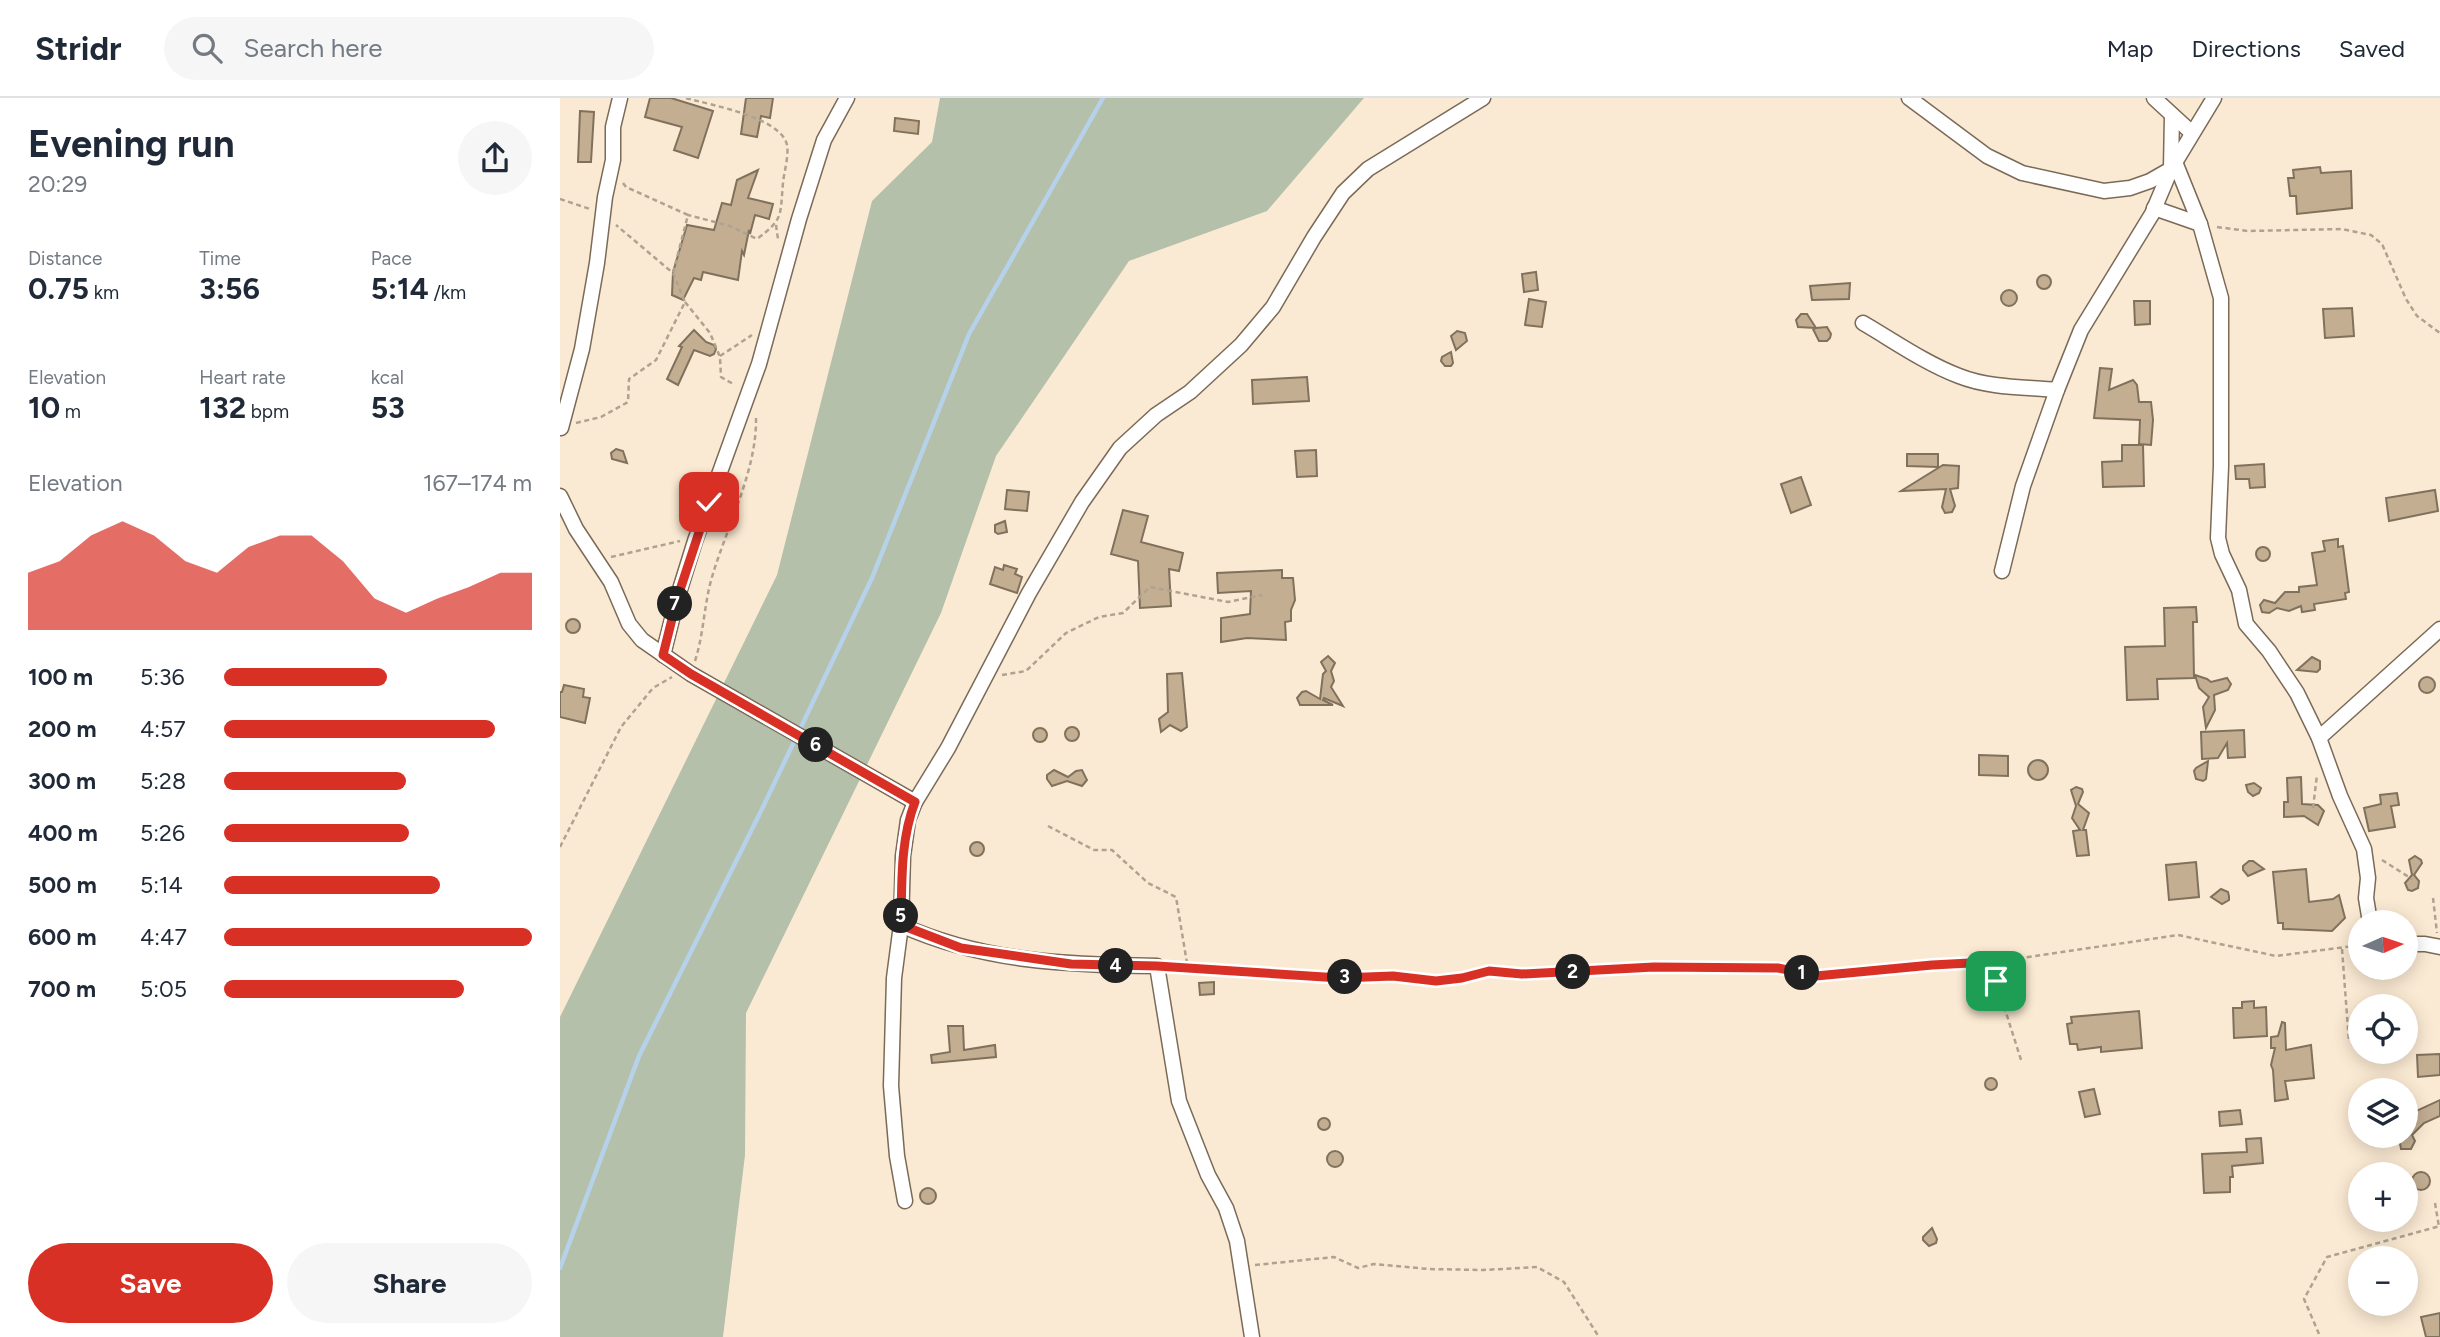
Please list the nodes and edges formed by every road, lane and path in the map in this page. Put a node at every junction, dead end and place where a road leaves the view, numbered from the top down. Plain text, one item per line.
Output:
1 (620, 98) edge
2 (687, 98) edge
3 (847, 98) edge
4 (1483, 98) edge
5 (1909, 98) edge
6 (2154, 98) edge
7 (2214, 98) edge
8 (2172, 115) junction
9 (2192, 133) junction
10 (2173, 165) junction
11 (622, 181) dead end
12 (560, 199) edge
13 (2154, 208) junction
14 (603, 214) junction
15 (688, 215) junction
16 (2200, 224) junction
17 (673, 273) junction
18 (1863, 323) dead end
19 (2440, 333) edge
20 (2057, 390) junction
21 (560, 429) edge
22 (560, 496) edge
23 (739, 497) dead end
24 (721, 514) dead end
25 (695, 541) junction
26 (598, 561) junction
27 (2002, 571) dead end
28 (1262, 595) dead end
29 (2440, 629) edge
30 (663, 655) junction
31 (674, 675) dead end
32 (985, 678) junction
33 (2319, 738) junction
34 (915, 802) junction
35 (1048, 826) dead end
36 (560, 847) edge
37 (2364, 849) junction
38 (2412, 879) dead end
39 (2433, 898) dead end
40 (2368, 910) edge
41 (901, 925) junction
42 (2418, 945) edge
43 (2439, 947) edge
44 (2348, 948) edge
45 (2342, 949) junction
46 (2008, 961) junction
47 (1157, 966) junction
48 (1188, 970) junction
49 (2348, 1029) edge
50 (2022, 1063) dead end
51 (905, 1202) dead end
52 (2435, 1203) dead end
53 (2440, 1226) edge
54 (1242, 1267) junction
55 (2319, 1334) dead end
56 (1252, 1337) edge
57 (1599, 1337) edge

1 - 14 street
2 - 15 path
3 - 25 street
4 - 32 street
5 - 10 street
6 - 8 street
7 - 9 street
8 - 9 street
8 - 10 street
9 - 10 street
10 - 13 street
10 - 16 street
11 - 15 path
12 - 14 path
13 - 16 street
13 - 20 street
14 - 17 path
14 - 21 street
15 - 17 path
16 - 19 path
16 - 33 street
17 - 21 path
18 - 20 street
20 - 27 street
22 - 26 street
23 - 24 path
25 - 26 path
25 - 30 street
26 - 30 street
28 - 32 path
29 - 33 street
30 - 34 street
31 - 36 path
32 - 34 street
33 - 37 street
34 - 41 street
35 - 48 path
37 - 38 path
37 - 40 street
39 - 43 path
41 - 47 street
41 - 51 street
42 - 43 street
44 - 45 path
45 - 46 path
45 - 49 path
46 - 48 path
46 - 50 path
47 - 48 path
47 - 54 street
52 - 53 path
53 - 55 path
54 - 56 street
54 - 57 path

